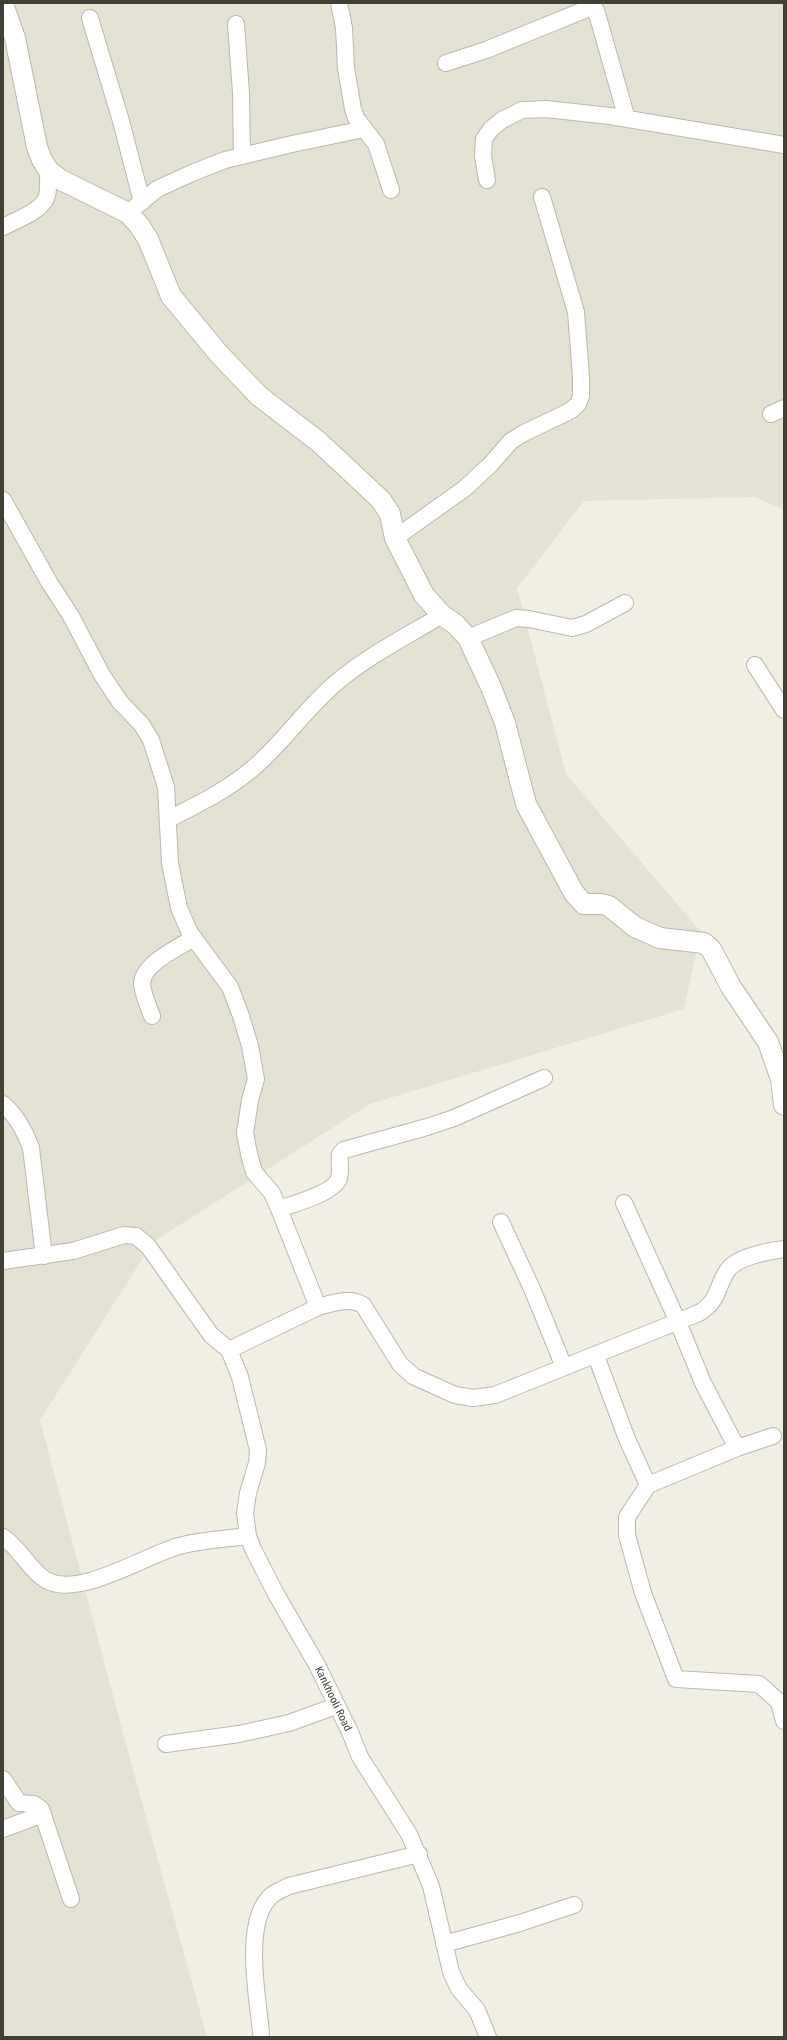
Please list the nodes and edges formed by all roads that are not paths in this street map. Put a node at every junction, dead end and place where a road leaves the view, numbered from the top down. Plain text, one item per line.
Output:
1 (339, 3) edge
2 (3, 4) edge
3 (593, 4) edge
4 (90, 18) dead end
5 (236, 24) dead end
6 (446, 63) dead end
7 (627, 119) junction
8 (364, 129) junction
9 (784, 145) edge
10 (242, 156) junction
11 (49, 171) junction
12 (487, 180) dead end
13 (391, 190) dead end
14 (542, 197) dead end
15 (135, 207) junction
16 (3, 226) edge
17 (3, 500) edge
18 (395, 538) junction
19 (626, 603) dead end
20 (442, 614) junction
21 (468, 638) junction
22 (755, 665) dead end
23 (784, 710) edge
24 (169, 819) junction
25 (194, 938) junction
26 (152, 1016) dead end
27 (544, 1078) dead end
28 (782, 1078) edge
29 (3, 1104) edge
30 (784, 1105) edge
31 (624, 1203) dead end
32 (279, 1209) junction
33 (501, 1222) dead end
34 (784, 1249) edge
35 (44, 1256) junction
36 (3, 1261) edge
37 (318, 1307) junction
38 (678, 1322) junction
39 (230, 1350) junction
40 (596, 1356) junction
41 (564, 1367) junction
42 (773, 1436) dead end
43 (737, 1448) junction
44 (648, 1485) junction
45 (248, 1536) junction
46 (3, 1537) edge
47 (336, 1706) junction
48 (784, 1721) edge
49 (166, 1744) dead end
50 (3, 1779) edge
51 (43, 1814) junction
52 (3, 1829) edge
53 (419, 1854) junction
54 (71, 1899) dead end
55 (574, 1905) dead end
56 (444, 1944) junction
57 (261, 2033) dead end
58 (488, 2037) edge

1 - 8 street
2 - 11 street
3 - 6 street
3 - 7 street
4 - 15 street
5 - 10 street
7 - 9 street
7 - 12 street
8 - 10 street
8 - 13 street
10 - 15 street
11 - 15 street
11 - 16 street
14 - 18 street
15 - 18 street
17 - 24 street
18 - 20 street
19 - 21 street
20 - 21 street
20 - 24 street
21 - 28 street
22 - 23 street
24 - 25 street
25 - 26 street
25 - 32 street
27 - 32 street
28 - 30 street
29 - 35 street
31 - 38 street
32 - 37 street
33 - 41 street
34 - 38 street
35 - 36 street
35 - 39 street
37 - 39 street
37 - 41 street
38 - 40 street
38 - 43 street
39 - 45 street, Kankhooli Road
40 - 41 street
40 - 44 street
42 - 43 street
43 - 44 street
44 - 48 street
45 - 46 street
45 - 47 street, Kankhooli Road
47 - 49 street
47 - 53 street, Kankhooli Road
50 - 51 street
51 - 52 street
51 - 54 street
53 - 56 street, Kankhooli Road
53 - 57 street
55 - 56 street
56 - 58 street, Kankhooli Road

